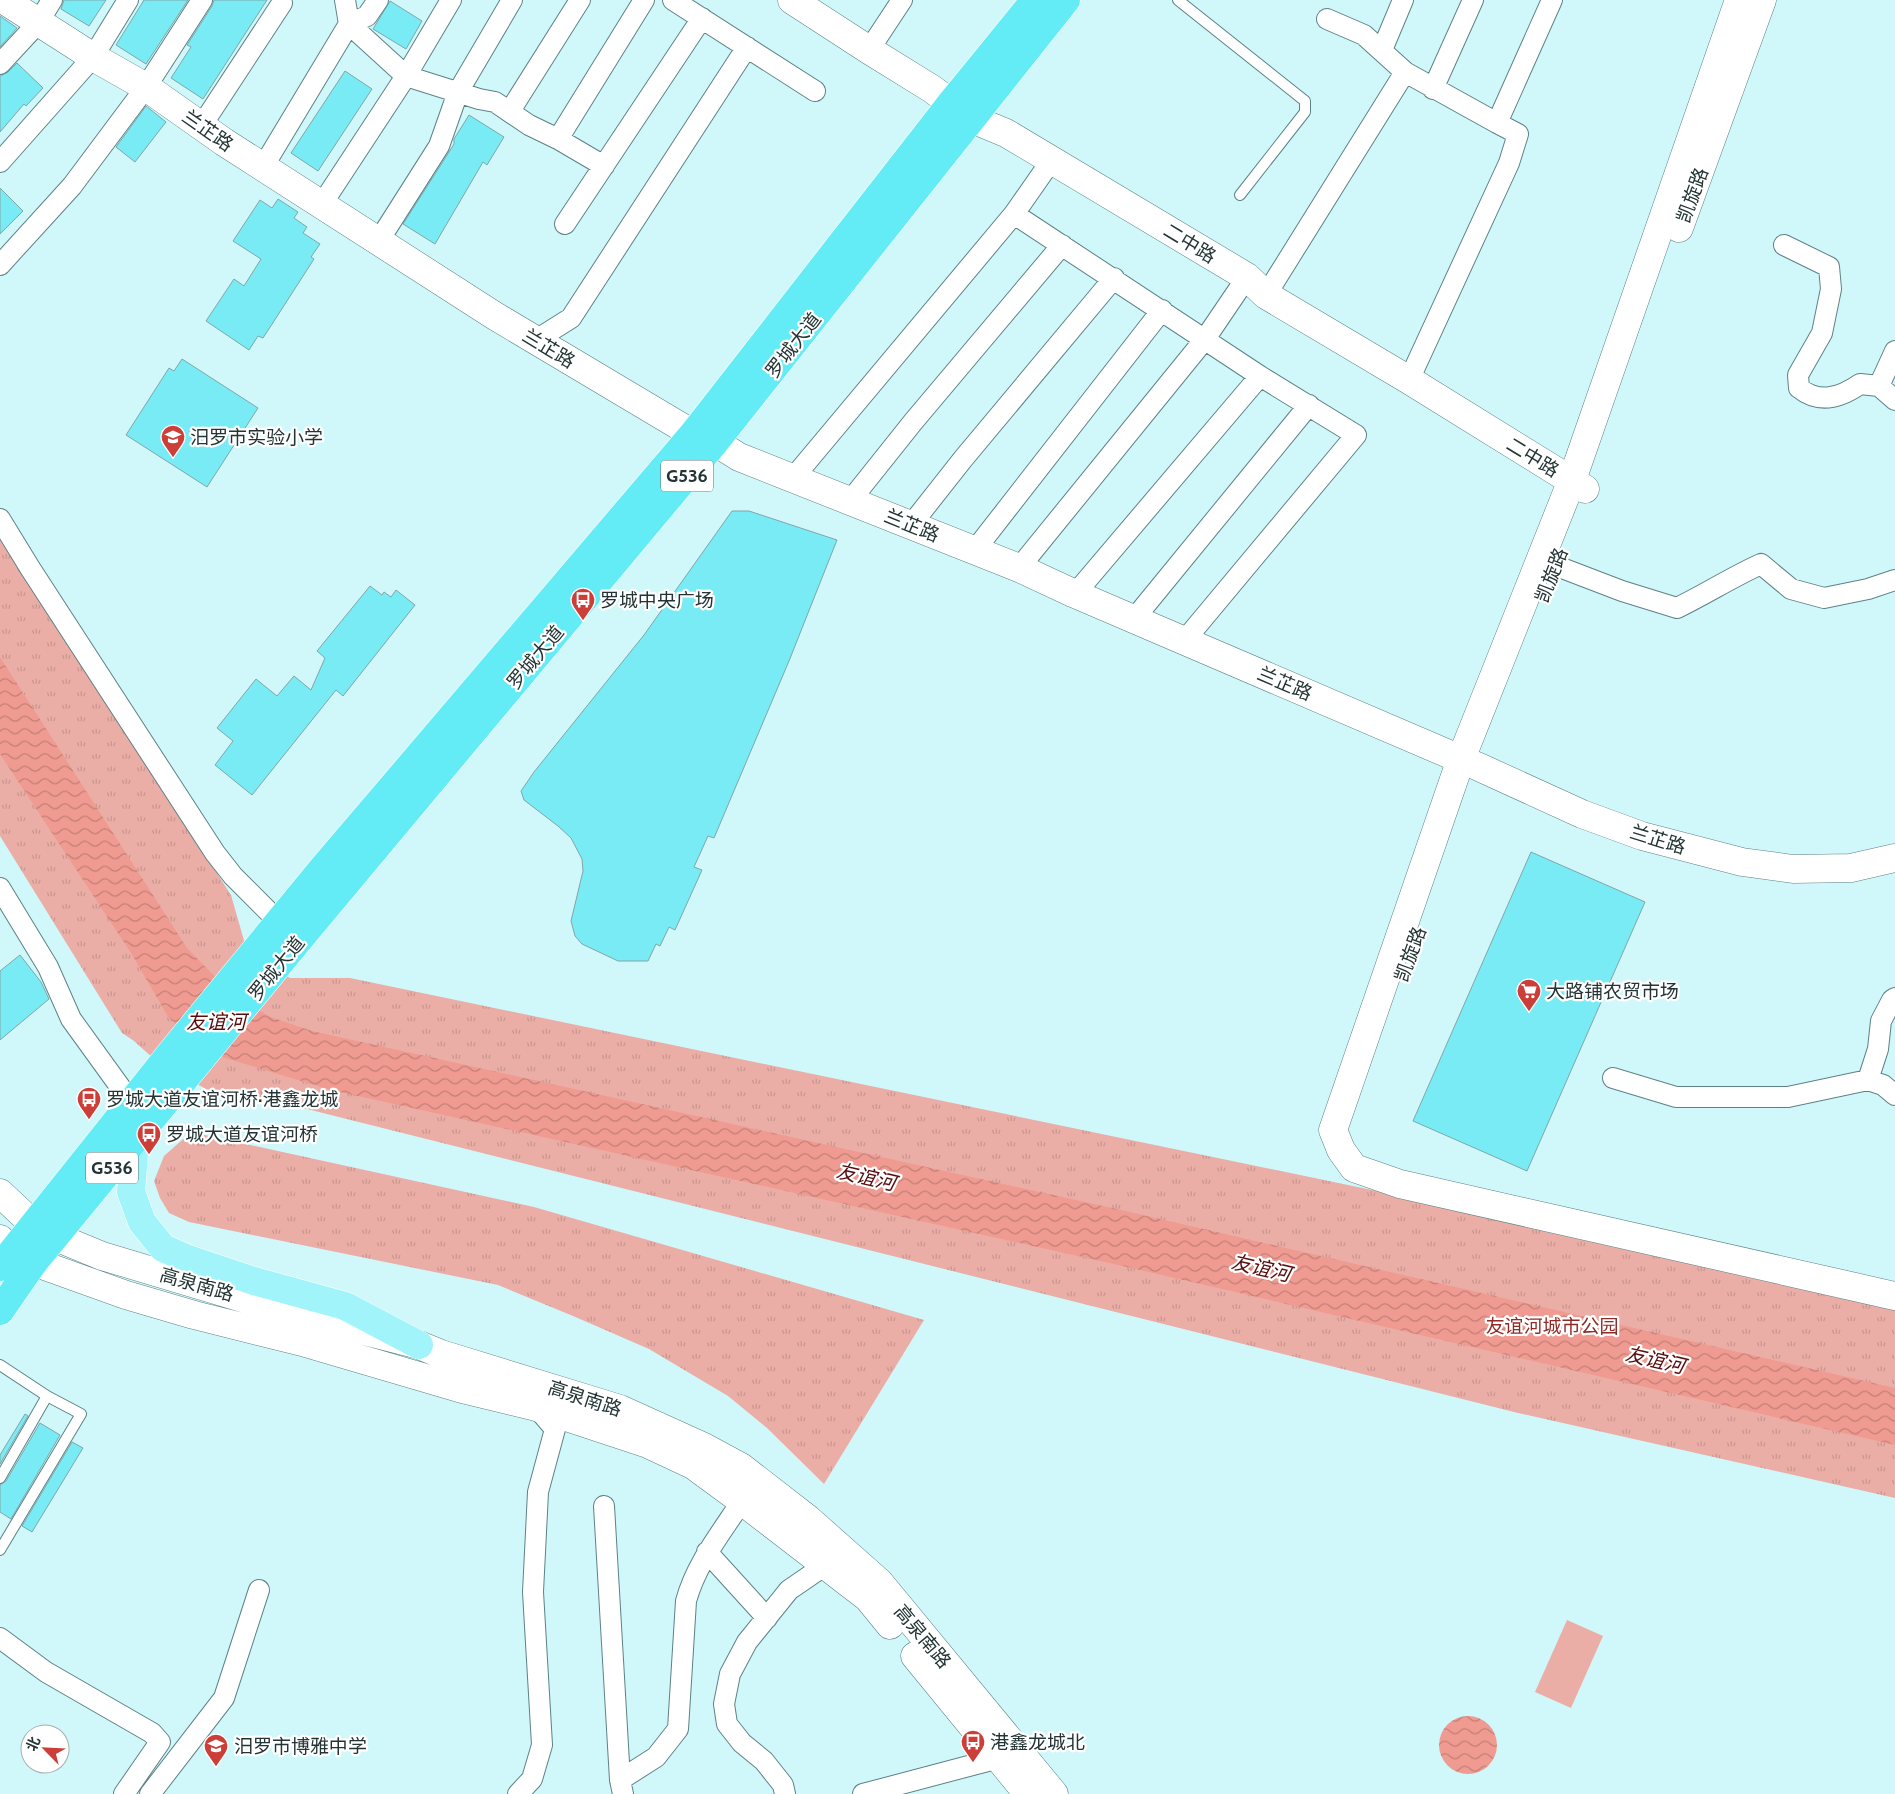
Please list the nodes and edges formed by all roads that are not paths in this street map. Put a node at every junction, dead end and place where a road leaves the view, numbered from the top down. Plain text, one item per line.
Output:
1 (4, 0) edge
2 (52, 0) edge
3 (128, 0) edge
4 (202, 0) edge
5 (345, 0) edge
6 (378, 0) edge
7 (451, 0) edge
8 (512, 0) edge
9 (580, 0) edge
10 (644, 0) edge
11 (673, 0) edge
12 (792, 0) edge
13 (902, 0) edge
14 (1035, 0) edge
15 (1066, 0) edge
16 (1178, 0) edge
17 (1403, 0) edge
18 (1473, 0) edge
19 (1552, 0) edge
20 (1739, 0) edge
21 (1762, 0) edge
22 (282, 3) dead end
23 (702, 18) junction
24 (1327, 19) dead end
25 (38, 23) junction
26 (349, 24) junction
27 (747, 47) junction
28 (869, 50) junction
29 (1382, 50) junction
30 (93, 57) junction
31 (0, 64) edge
32 (1405, 72) junction
33 (406, 76) junction
34 (146, 87) junction
35 (1434, 89) junction
36 (815, 91) dead end
37 (458, 92) junction
38 (510, 111) junction
39 (961, 111) junction
40 (1497, 123) junction
41 (202, 125) junction
42 (558, 139) junction
43 (1051, 161) junction
44 (0, 162) edge
45 (604, 166) junction
46 (263, 167) junction
47 (1240, 195) dead end
48 (322, 204) junction
49 (1014, 214) junction
50 (565, 224) dead end
51 (378, 242) junction
52 (1062, 245) junction
53 (1784, 245) dead end
54 (0, 265) edge
55 (1114, 278) junction
56 (1256, 286) junction
57 (1162, 310) junction
58 (1205, 339) junction
59 (536, 340) junction
60 (1895, 351) edge
61 (1260, 376) junction
62 (1409, 380) junction
63 (1879, 386) junction
64 (1895, 400) edge
65 (1309, 405) junction
66 (704, 438) junction
67 (794, 477) junction
68 (1579, 485) junction
69 (850, 501) junction
70 (0, 519) edge
71 (911, 525) junction
72 (974, 550) junction
73 (1554, 565) junction
74 (1020, 568) junction
75 (1895, 580) edge
76 (1075, 594) junction
77 (1134, 619) junction
78 (1185, 640) junction
79 (1470, 763) junction
80 (1895, 858) edge
81 (0, 888) edge
82 (284, 930) junction
83 (1895, 998) edge
84 (1613, 1078) dead end
85 (1868, 1080) junction
86 (1895, 1094) edge
87 (131, 1102) junction
88 (135, 1140) junction
89 (0, 1193) edge
90 (33, 1224) junction
91 (56, 1237) junction
92 (12, 1254) edge
93 (1895, 1296) edge
94 (0, 1311) edge
95 (419, 1345) junction
96 (0, 1365) edge
97 (47, 1396) junction
98 (536, 1408) junction
99 (0, 1478) edge
100 (742, 1501) junction
101 (604, 1506) dead end
102 (0, 1550) edge
103 (707, 1552) junction
104 (824, 1566) junction
105 (259, 1590) dead end
106 (767, 1618) junction
107 (0, 1638) edge
108 (999, 1758) junction
109 (621, 1787) edge
110 (124, 1794) edge
111 (150, 1794) edge
112 (518, 1794) edge
113 (785, 1794) edge
114 (863, 1794) edge
115 (1028, 1794) edge
116 (1054, 1794) edge

1 - 25 street, 兰芷路
2 - 25 street
3 - 30 street
4 - 34 street
5 - 26 street
6 - 26 street
7 - 33 street
8 - 37 street
9 - 38 street
10 - 42 street
11 - 23 street
12 - 28 street, 二中路
13 - 28 street
14 - 39 highway, 罗城大道 / G536
15 - 39 highway, 罗城大道 / G536
16 - 47 lane
17 - 29 street
18 - 35 street
19 - 40 street
20 - 68 street
21 - 68 street, 凯旋路
22 - 41 street
23 - 27 street
23 - 45 street
24 - 29 street
25 - 30 street, 兰芷路
25 - 31 street
26 - 33 street
26 - 46 street
27 - 36 street
27 - 59 street
28 - 39 street, 二中路
29 - 32 street
30 - 34 street, 兰芷路
30 - 44 street
32 - 35 street
32 - 56 street
33 - 37 street
33 - 48 street
34 - 41 street, 兰芷路
34 - 54 street
35 - 40 street
37 - 38 street
37 - 51 street
38 - 42 street
39 - 43 street, 二中路
39 - 66 highway, 罗城大道 / G536
40 - 62 street
41 - 46 street, 兰芷路
42 - 45 street
43 - 49 street
43 - 56 street, 二中路
45 - 50 street
46 - 48 street, 兰芷路
48 - 51 street, 兰芷路
49 - 52 street
49 - 67 street
51 - 59 street, 兰芷路
52 - 55 street
52 - 69 street
53 - 63 street
55 - 57 street
55 - 71 street
56 - 58 street
56 - 62 street, 二中路
57 - 58 street
57 - 72 street
58 - 61 street
58 - 74 street
59 - 66 street, 兰芷路
60 - 63 street
61 - 65 street
61 - 76 street
62 - 68 street, 二中路
63 - 64 street
65 - 77 street
65 - 78 street
66 - 67 street, 兰芷路
66 - 82 highway, 罗城大道 / G536
67 - 69 street, 兰芷路
68 - 73 street, 凯旋路
68 - 79 street
69 - 71 street, 兰芷路
70 - 82 street
71 - 72 street, 兰芷路
72 - 74 street, 兰芷路
73 - 75 street
73 - 79 street, 凯旋路
74 - 76 street, 兰芷路
76 - 77 street, 兰芷路
77 - 78 street, 兰芷路
78 - 79 street, 兰芷路
79 - 80 street, 兰芷路
79 - 93 street, 凯旋路
81 - 87 street
82 - 87 highway, 罗城大道 / G536
82 - 88 highway, 罗城大道 / G536
83 - 85 street
84 - 85 street
85 - 86 street
87 - 90 highway, 罗城大道 / G536
88 - 91 highway, 罗城大道 / G536
88 - 95 main road
89 - 90 street, 高泉南路
90 - 91 street, 高泉南路
90 - 92 highway, 罗城大道 / G536
91 - 92 highway, 罗城大道 / G536
91 - 95 street, 高泉南路
92 - 94 highway, 罗城大道 / G536
92 - 98 street, 高泉南路
95 - 116 street, 高泉南路
96 - 97 lane
97 - 99 lane
97 - 102 lane
98 - 100 street, 高泉南路
98 - 112 street
100 - 103 street
100 - 104 street, 高泉南路
101 - 109 street
103 - 106 street
103 - 109 street
104 - 106 street
104 - 108 street, 高泉南路
105 - 111 street
106 - 113 street
107 - 110 street
108 - 114 street
108 - 115 street, 高泉南路

